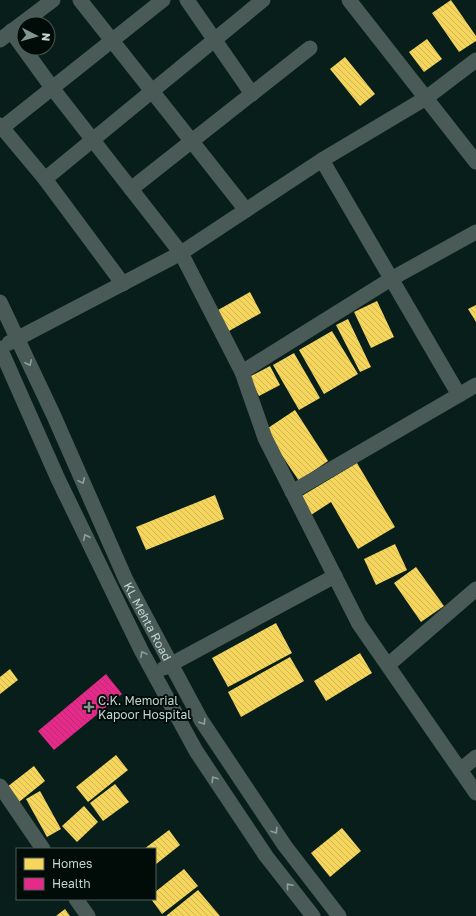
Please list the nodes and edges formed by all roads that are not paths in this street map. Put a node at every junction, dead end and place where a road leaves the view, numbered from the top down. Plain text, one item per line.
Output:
1 (53, 0) edge
2 (80, 0) edge
3 (163, 0) edge
4 (187, 0) edge
5 (263, 0) edge
6 (349, 0) edge
7 (6, 36) edge
8 (216, 39) junction
9 (112, 41) junction
10 (310, 48) dead end
11 (476, 60) edge
12 (53, 89) junction
13 (152, 91) junction
14 (252, 94) junction
15 (426, 98) junction
16 (1, 126) edge
17 (94, 139) junction
18 (191, 142) junction
19 (322, 160) junction
20 (476, 162) edge
21 (45, 179) junction
22 (131, 189) junction
23 (246, 210) junction
24 (476, 232) edge
25 (181, 253) junction
26 (391, 279) junction
27 (123, 284) junction
28 (0, 302) edge
29 (17, 338) junction
30 (0, 348) edge
31 (242, 372) junction
32 (476, 385) edge
33 (459, 395) junction
34 (292, 492) junction
35 (335, 576) junction
36 (476, 589) edge
37 (171, 664) junction
38 (388, 666) junction
39 (154, 674) junction
40 (476, 757) edge
41 (460, 770) junction
42 (0, 786) edge
43 (476, 793) edge
44 (42, 848) edge
45 (77, 900) edge
46 (88, 916) edge
47 (313, 916) edge
48 (339, 916) edge

1 - 7 street
2 - 9 street
3 - 9 street
4 - 8 street
5 - 8 street
6 - 15 street
7 - 12 street
8 - 13 street
8 - 14 street
9 - 12 street
9 - 13 street
10 - 14 street
11 - 15 street
12 - 16 street
12 - 17 street
13 - 17 street
13 - 18 street
14 - 18 street
15 - 19 street
15 - 20 street
16 - 21 street
17 - 21 street
17 - 22 street
18 - 22 street
18 - 23 street
19 - 23 street
19 - 26 street
21 - 27 street
22 - 25 street
23 - 25 street
24 - 26 street
25 - 27 street
25 - 31 street
26 - 31 street
26 - 33 street
27 - 29 street
28 - 29 street, KL Mehta Road
29 - 30 street
29 -> 37 street, KL Mehta Road
39 -> 30 street, KL Mehta Road
31 - 34 street
32 - 33 street
33 - 34 street
34 - 35 street
35 - 37 street
35 - 38 street
36 - 38 street
37 - 39 street
37 -> 48 street, KL Mehta Road
38 - 41 street
47 -> 39 street, KL Mehta Road
40 - 41 street
41 - 43 street
42 - 44 street
45 - 46 street

